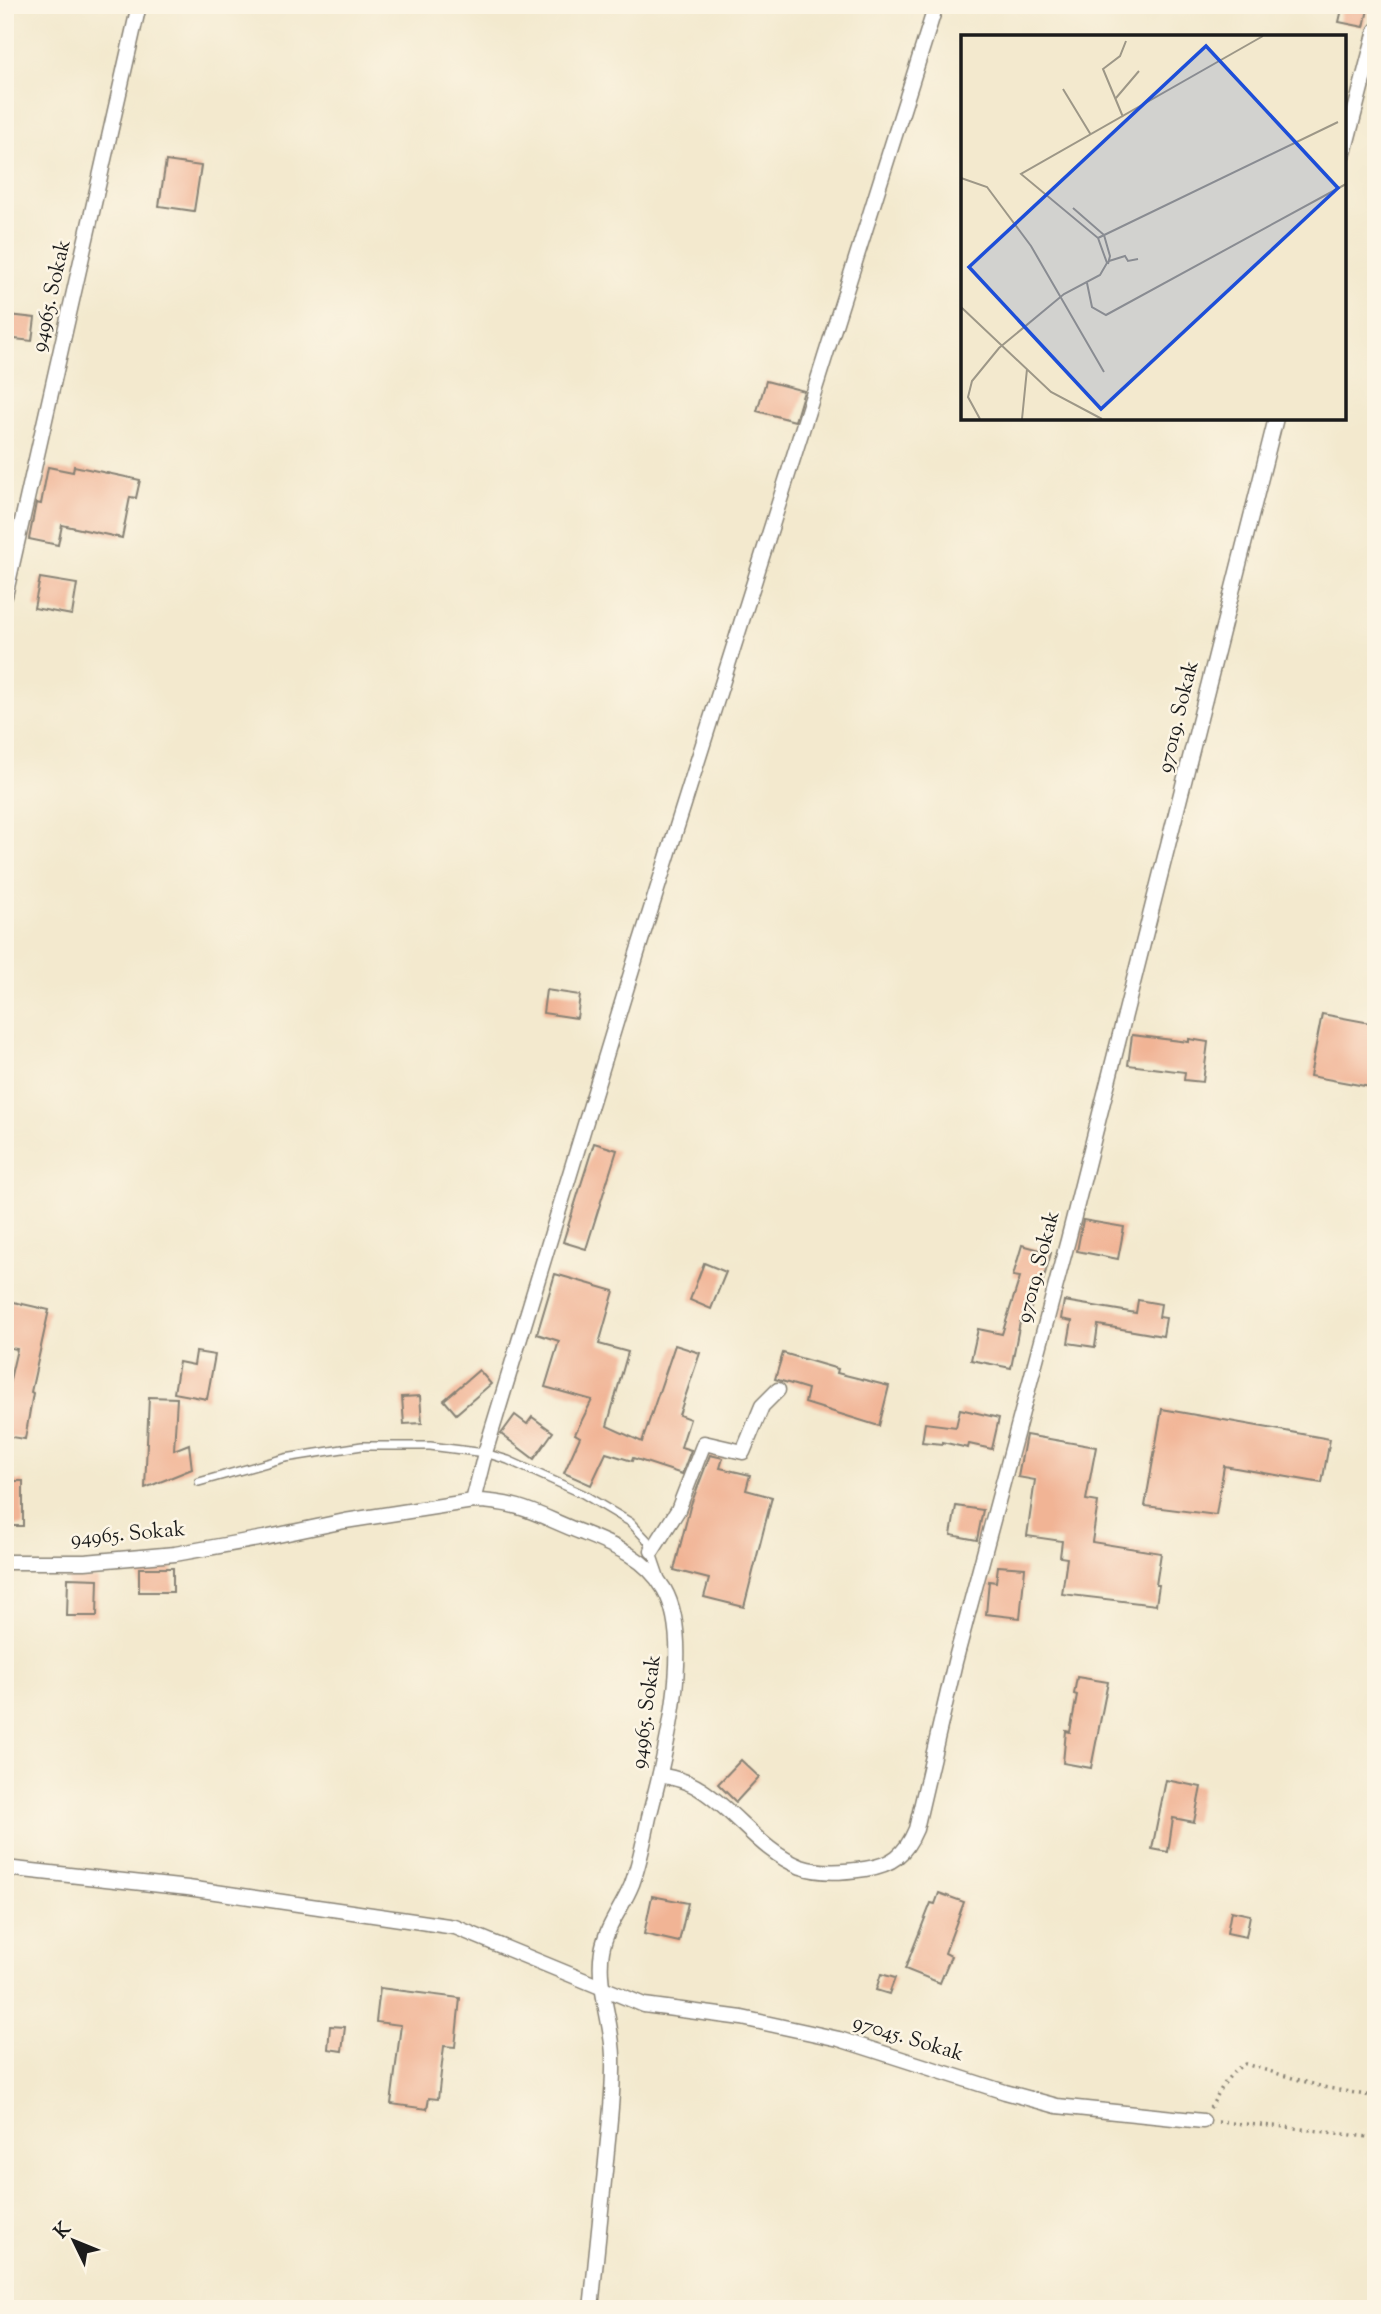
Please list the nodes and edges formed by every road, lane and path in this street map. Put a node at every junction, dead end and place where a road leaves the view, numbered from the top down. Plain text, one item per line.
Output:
1 (139, 5) edge
2 (936, 5) edge
3 (1376, 30) edge
4 (1346, 145) edge
5 (1275, 420) edge
6 (5, 596) edge
7 (778, 1390) dead end
8 (485, 1453) junction
9 (199, 1482) dead end
10 (473, 1501) junction
11 (652, 1551) junction
12 (5, 1562) edge
13 (665, 1590) junction
14 (660, 1776) junction
15 (5, 1868) edge
16 (602, 1986) junction
17 (1376, 2097) edge
18 (1203, 2121) junction
19 (1376, 2138) edge
20 (590, 2309) edge

1 - 6 street, 94965. Sokak
2 - 8 street
3 - 4 street
5 - 14 street, 97019. Sokak
7 - 11 street
8 - 9 lane
8 - 10 street
8 - 11 lane
10 - 12 street, 94965. Sokak
10 - 13 street, 94965. Sokak
11 - 13 lane
13 - 14 street, 94965. Sokak
14 - 16 street, 94965. Sokak
15 - 16 street, 97045. Sokak
16 - 18 street, 97045. Sokak
16 - 20 street, 94965. Sokak
17 - 18 path
18 - 19 path

